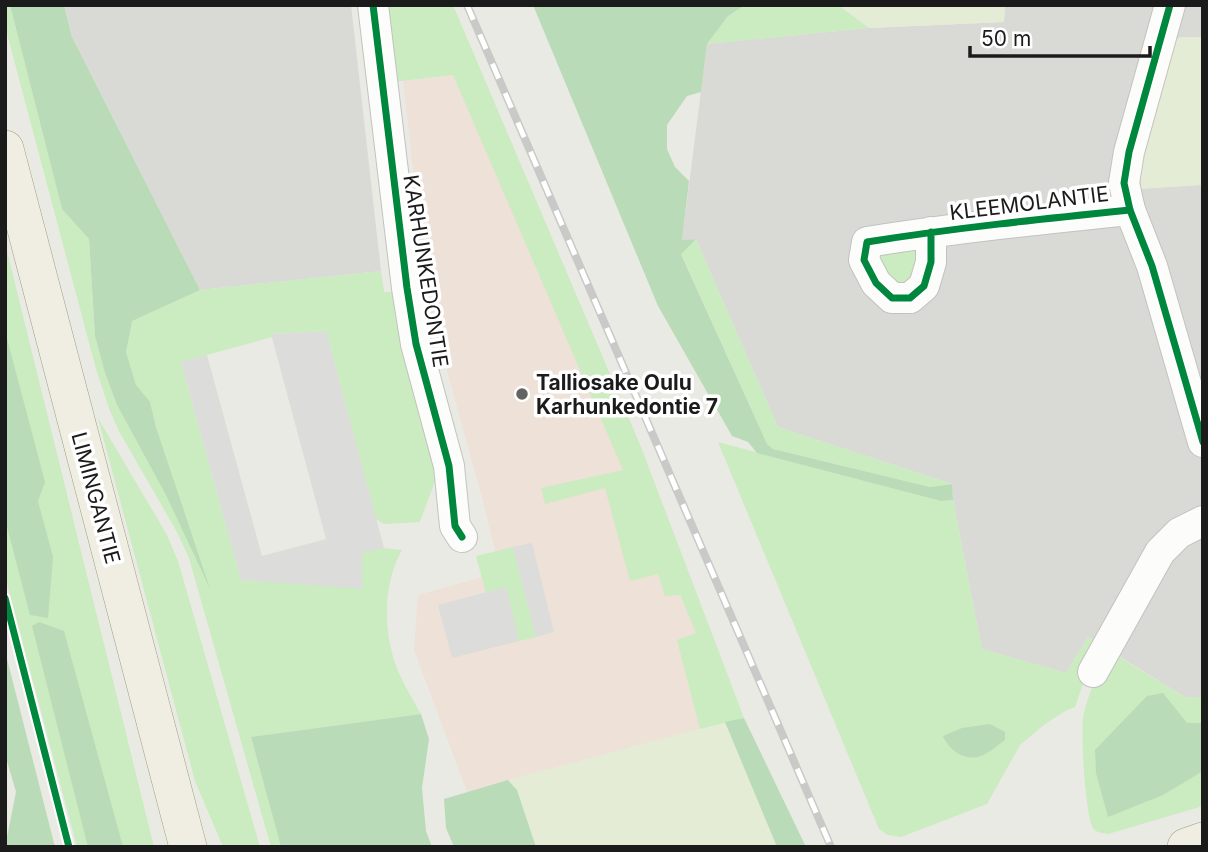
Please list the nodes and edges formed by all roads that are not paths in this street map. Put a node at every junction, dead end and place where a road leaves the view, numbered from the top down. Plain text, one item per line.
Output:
1 (373, 5) edge
2 (1170, 5) edge
3 (5, 149) edge
4 (1130, 209) junction
5 (931, 232) dead end
6 (1203, 442) edge
7 (1203, 522) edge
8 (462, 537) dead end
9 (1093, 672) dead end
10 (1203, 842) edge
11 (188, 847) edge
12 (1186, 847) edge

1 - 8 street, KARHUNKEDONTIE
2 - 4 street
3 - 11 main road, LIMINGANTIE
4 - 5 street, KLEEMOLANTIE
4 - 6 street
7 - 9 street
10 - 12 main road

